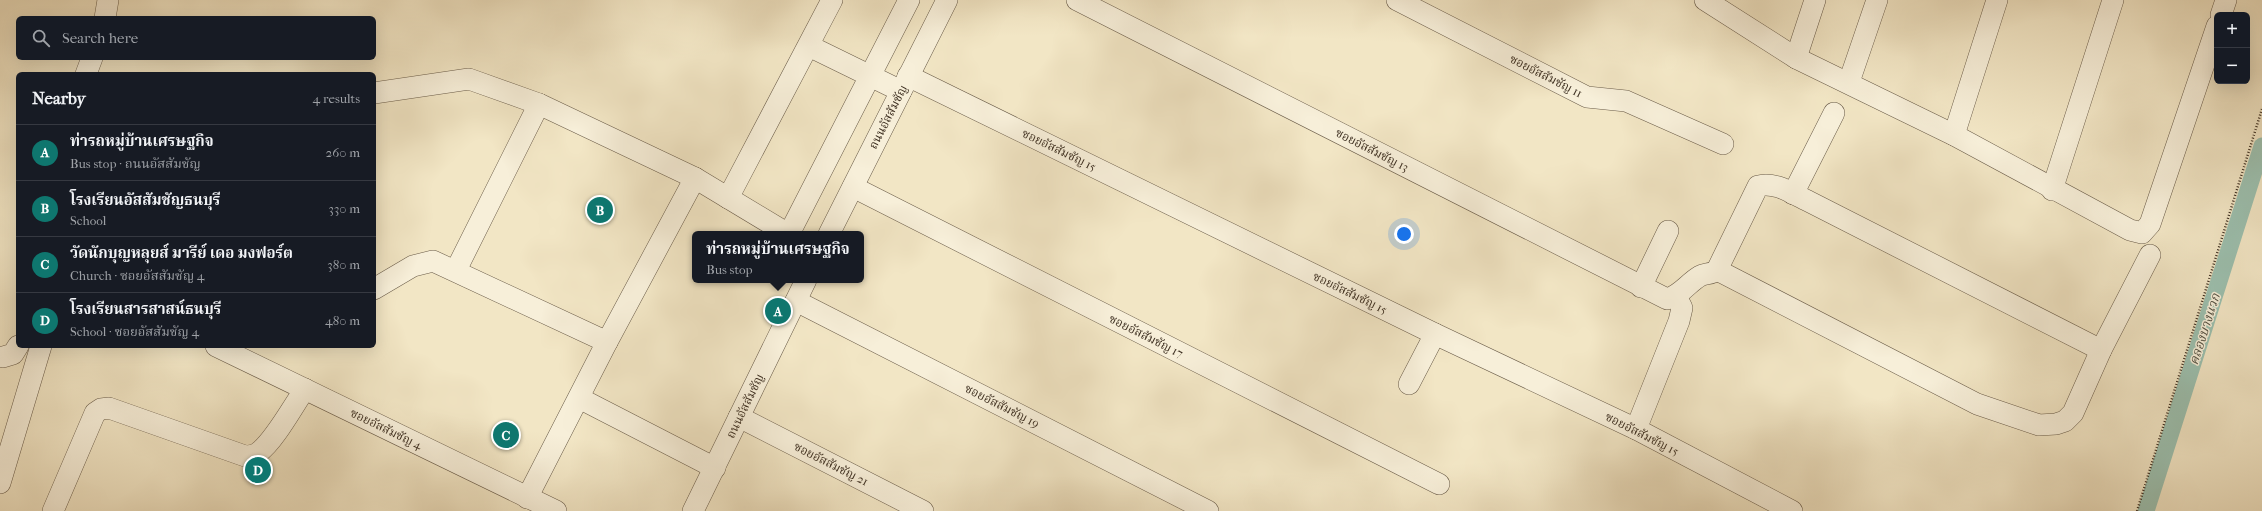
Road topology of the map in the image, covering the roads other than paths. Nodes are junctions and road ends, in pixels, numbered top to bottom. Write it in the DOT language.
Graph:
graph roads {
  1 [pos="108,0"];
  2 [pos="832,0"];
  3 [pos="909,0"];
  4 [pos="947,0"];
  5 [pos="1077,0"];
  6 [pos="1397,0"];
  7 [pos="1815,0"];
  8 [pos="1877,0"];
  9 [pos="1998,0"];
  10 [pos="2113,0"];
  11 [pos="2226,0"];
  12 [pos="1717,3"];
  13 [pos="2222,12"];
  14 [pos="104,16"];
  15 [pos="2214,35"];
  16 [pos="809,46"];
  17 [pos="1796,58"];
  18 [pos="91,60"];
  19 [pos="87,72"];
  20 [pos="870,76"];
  21 [pos="1849,82"];
  22 [pos="905,84"];
  23 [pos="376,93"];
  24 [pos="539,104"];
  25 [pos="1834,113"];
  26 [pos="1954,135"];
  27 [pos="1723,144"];
  28 [pos="695,178"];
  29 [pos="853,188"];
  30 [pos="2052,190"];
  31 [pos="1793,194"];
  32 [pos="728,198"];
  33 [pos="783,231"];
  34 [pos="790,231"];
  35 [pos="831,231"];
  36 [pos="1668,231"];
  37 [pos="2150,255"];
  38 [pos="456,270"];
  39 [pos="1717,270"];
  40 [pos="805,283"];
  41 [pos="376,287"];
  42 [pos="1641,287"];
  43 [pos="1671,298"];
  44 [pos="796,301"];
  45 [pos="1435,334"];
  46 [pos="606,342"];
  47 [pos="40,348"];
  48 [pos="220,348"];
  49 [pos="2101,350"];
  50 [pos="1409,384"];
  51 [pos="305,389"];
  52 [pos="579,398"];
  53 [pos="739,417"];
  54 [pos="1636,430"];
  55 [pos="715,468"];
  56 [pos="0,482"];
  57 [pos="1439,484"];
  58 [pos="527,498"];
  59 [pos="53,511"];
  60 [pos="556,511"];
  61 [pos="693,511"];
  62 [pos="922,511"];
  63 [pos="1208,511"];
  64 [pos="1792,511"];
  1 -- 14 [label="street"];
  2 -- 16 [label="street"];
  3 -- 20 [label="street"];
  4 -- 22 [label="street, ถนนอัสสัมชัญ"];
  5 -- 42 [label="street, ซอยอัสสัมชัญ 13"];
  6 -- 27 [label="street, ซอยอัสสัมชัญ 11"];
  7 -- 17 [label="street"];
  8 -- 21 [label="street"];
  9 -- 26 [label="street"];
  10 -- 30 [label="street"];
  11 -- 13 [label="street"];
  12 -- 17 [label="street"];
  15 -- 30 [label="street"];
  16 -- 20 [label="street, ซอยอัสสัมชัญ 15"];
  16 -- 32 [label="street"];
  17 -- 21 [label="street"];
  18 -- 19 [label="street"];
  20 -- 22 [label="street, ซอยอัสสัมชัญ 15"];
  20 -- 34 [label="street"];
  21 -- 26 [label="street"];
  22 -- 29 [label="street, ถนนอัสสัมชัญ"];
  22 -- 45 [label="street, ซอยอัสสัมชัญ 15"];
  23 -- 24 [label="street"];
  24 -- 28 [label="street"];
  24 -- 38 [label="street"];
  25 -- 31 [label="street"];
  26 -- 30 [label="street"];
  28 -- 32 [label="street"];
  28 -- 46 [label="street"];
  29 -- 35 [label="street, ถนนอัสสัมชัญ"];
  29 -- 57 [label="street, ซอยอัสสัมชัญ 17"];
  31 -- 39 [label="street"];
  31 -- 49 [label="street"];
  32 -- 33 [label="street"];
  36 -- 42 [label="street"];
  37 -- 49 [label="street"];
  38 -- 41 [label="street"];
  38 -- 46 [label="street"];
  39 -- 43 [label="street"];
  39 -- 49 [label="street"];
  40 -- 44 [label="street, ถนนอัสสัมชัญ"];
  42 -- 43 [label="street, ซอยอัสสัมชัญ 13"];
  43 -- 54 [label="street"];
  44 -- 53 [label="street, ถนนอัสสัมชัญ"];
  44 -- 63 [label="street, ซอยอัสสัมชัญ 19"];
  45 -- 50 [label="street"];
  45 -- 54 [label="street, ซอยอัสสัมชัญ 15"];
  46 -- 52 [label="street"];
  47 -- 56 [label="street"];
  48 -- 51 [label="street, ซอยอัสสัมชัญ 4"];
  51 -- 58 [label="street, ซอยอัสสัมชัญ 4"];
  51 -- 59 [label="street"];
  52 -- 55 [label="street"];
  52 -- 58 [label="street"];
  53 -- 55 [label="street, ถนนอัสสัมชัญ"];
  53 -- 62 [label="street, ซอยอัสสัมชัญ 21"];
  54 -- 64 [label="street, ซอยอัสสัมชัญ 15"];
  55 -- 61 [label="street, ถนนอัสสัมชัญ"];
  58 -- 60 [label="street, ซอยอัสสัมชัญ 4"];
}
